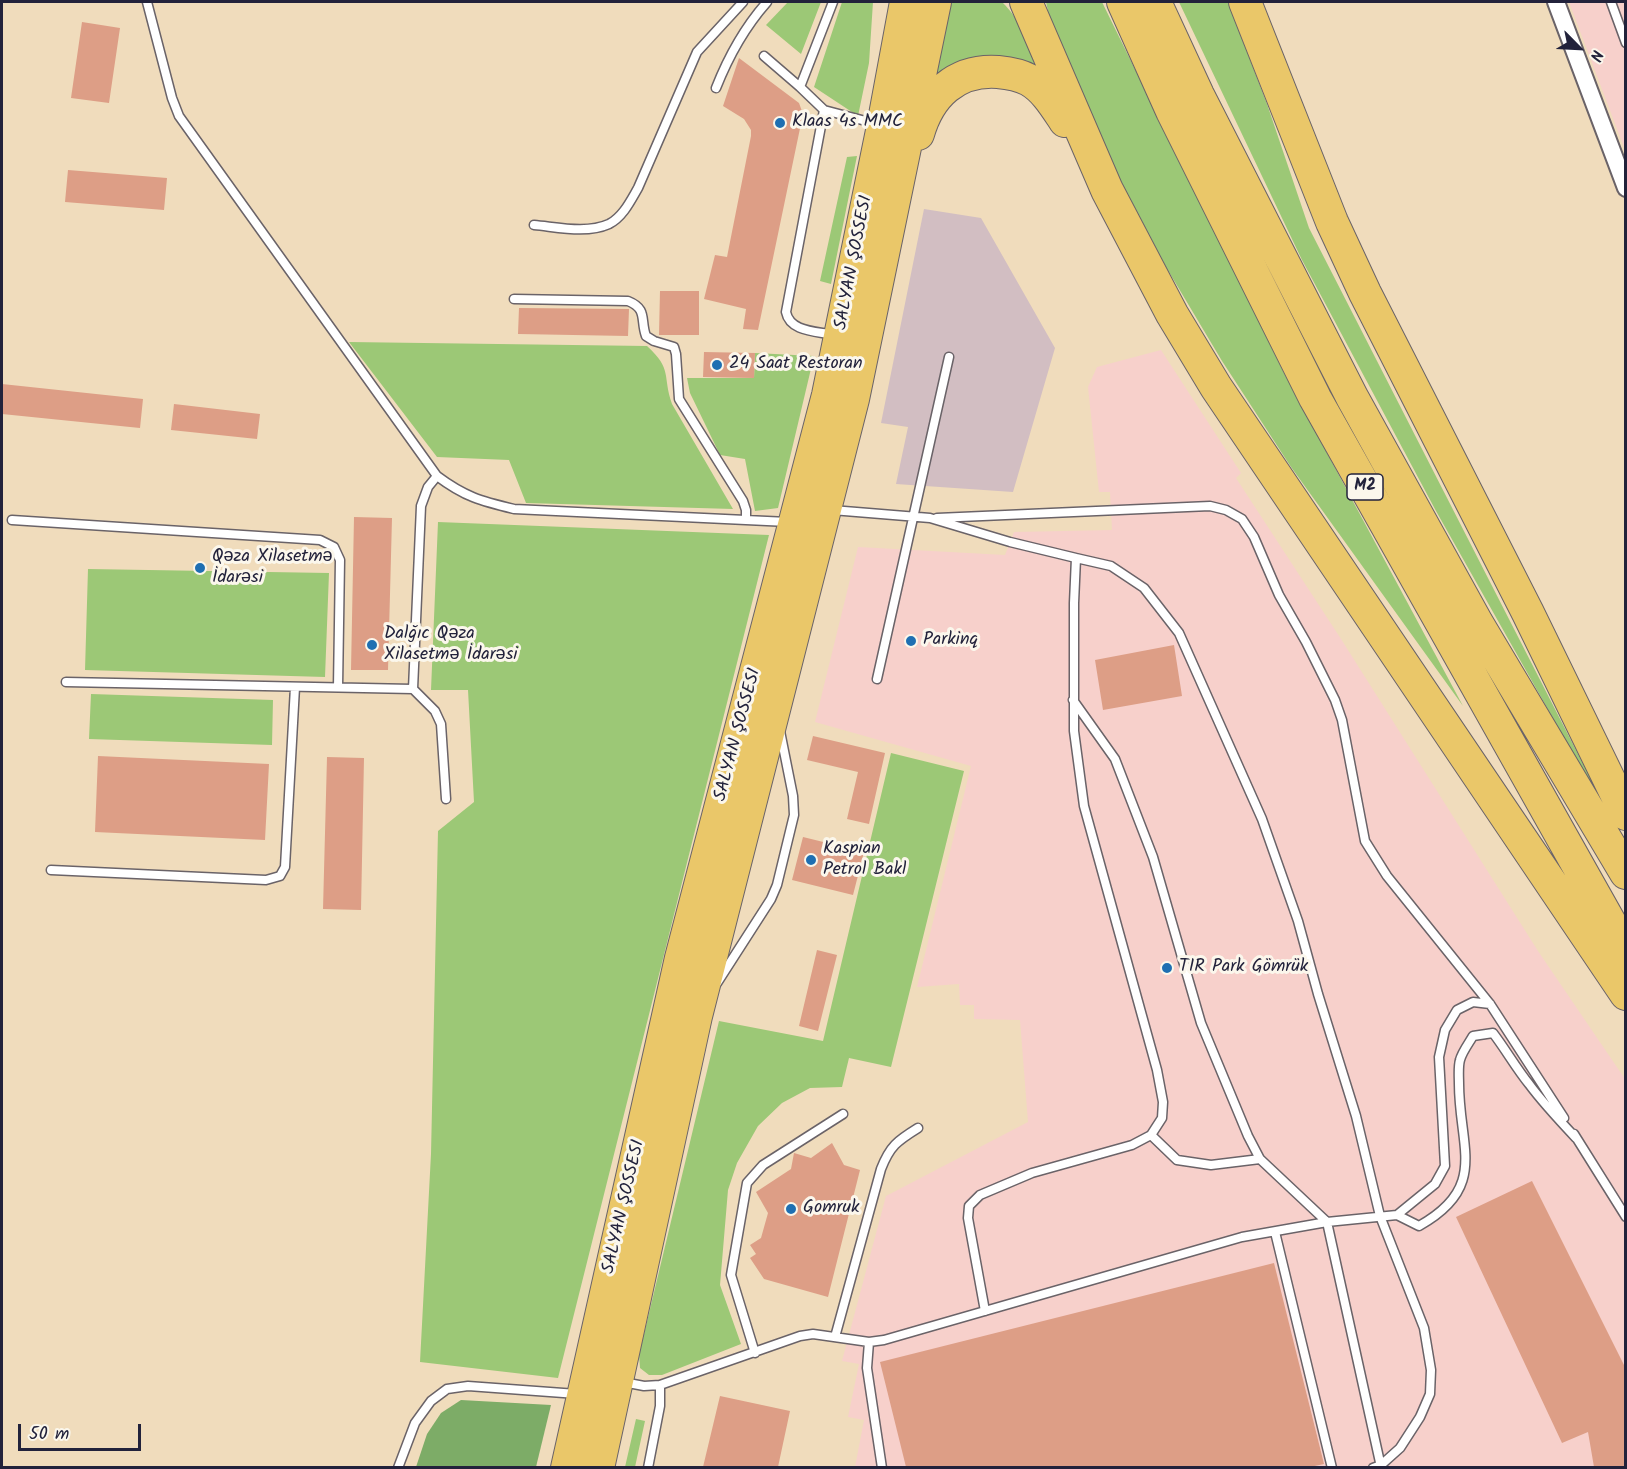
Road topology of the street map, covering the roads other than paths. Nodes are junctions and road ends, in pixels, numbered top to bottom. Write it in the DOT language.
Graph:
graph roads {
  1 [pos="147,2"];
  2 [pos="743,2"];
  3 [pos="767,2"];
  4 [pos="833,2"];
  5 [pos="906,2"];
  6 [pos="934,2"];
  7 [pos="1026,2"];
  8 [pos="1245,2"];
  9 [pos="1556,2"];
  10 [pos="1611,2"];
  11 [pos="1135,5"];
  12 [pos="1626,43"];
  13 [pos="764,56"];
  14 [pos="800,87"];
  15 [pos="716,88"];
  16 [pos="824,110"];
  17 [pos="883,126"];
  18 [pos="1626,188"];
  19 [pos="1107,190"];
  20 [pos="534,225"];
  21 [pos="888,235"];
  22 [pos="514,299"];
  23 [pos="840,336"];
  24 [pos="949,357"];
  25 [pos="437,476"];
  26 [pos="825,510"];
  27 [pos="914,517"];
  28 [pos="930,518"];
  29 [pos="746,519"];
  30 [pos="12,520"];
  31 [pos="795,522"];
  32 [pos="1077,558"];
  33 [pos="878,679"];
  34 [pos="66,682"];
  35 [pos="295,687"];
  36 [pos="338,687"];
  37 [pos="413,689"];
  38 [pos="1073,700"];
  39 [pos="775,705"];
  40 [pos="446,799"];
  41 [pos="1626,814"];
  42 [pos="51,870"];
  43 [pos="1626,873"];
  44 [pos="1626,951"];
  45 [pos="1626,994"];
  46 [pos="1490,1004"];
  47 [pos="696,1016"];
  48 [pos="843,1114"];
  49 [pos="918,1128"];
  50 [pos="1151,1135"];
  51 [pos="1576,1138"];
  52 [pos="1260,1159"];
  53 [pos="1397,1215"];
  54 [pos="1380,1216"];
  55 [pos="1626,1217"];
  56 [pos="1327,1221"];
  57 [pos="1275,1232"];
  58 [pos="985,1311"];
  59 [pos="835,1337"];
  60 [pos="869,1342"];
  61 [pos="755,1353"];
  62 [pos="616,1380"];
  63 [pos="660,1385"];
  64 [pos="583,1394"];
  65 [pos="399,1467"];
  66 [pos="567,1467"];
  67 [pos="598,1467"];
  68 [pos="648,1467"];
  69 [pos="882,1467"];
  70 [pos="1332,1467"];
  71 [pos="1378,1467"];
  1 -- 25 [label="lane"];
  2 -- 20 [label="lane"];
  3 -- 15 [label="lane"];
  4 -- 14 [label="lane"];
  5 -- 17 [label="highway, SALYAN ŞOSSESI"];
  6 -- 21 [label="highway"];
  7 -- 19 [label="highway"];
  8 -- 41 [label="highway"];
  9 -- 18 [label="street"];
  10 -- 12 [label="lane"];
  11 -- 43 [label="highway, M2"];
  11 -- 44 [label="highway, M2"];
  13 -- 14 [label="lane"];
  14 -- 16 [label="lane"];
  16 -- 17 [label="lane"];
  16 -- 23 [label="lane"];
  17 -- 23 [label="highway, SALYAN ŞOSSESI"];
  19 -- 21 [label="highway"];
  19 -- 45 [label="highway"];
  21 -- 26 [label="highway, SALYAN ŞOSSESI"];
  22 -- 29 [label="lane"];
  23 -- 31 [label="highway, SALYAN ŞOSSESI"];
  24 -- 27 [label="lane"];
  25 -- 29 [label="lane"];
  25 -- 37 [label="lane"];
  26 -- 27 [label="lane"];
  26 -- 39 [label="highway, SALYAN ŞOSSESI"];
  27 -- 28 [label="lane"];
  27 -- 33 [label="lane"];
  28 -- 32 [label="lane"];
  28 -- 46 [label="lane"];
  29 -- 31 [label="lane"];
  30 -- 36 [label="lane"];
  31 -- 64 [label="highway, SALYAN ŞOSSESI"];
  32 -- 38 [label="lane"];
  32 -- 54 [label="lane"];
  34 -- 35 [label="lane"];
  35 -- 36 [label="lane"];
  35 -- 42 [label="lane"];
  36 -- 37 [label="lane"];
  37 -- 40 [label="lane"];
  38 -- 50 [label="lane"];
  38 -- 52 [label="lane"];
  39 -- 47 [label="highway, SALYAN ŞOSSESI"];
  39 -- 47 [label="lane"];
  46 -- 51 [label="lane"];
  46 -- 53 [label="lane"];
  47 -- 62 [label="highway, SALYAN ŞOSSESI"];
  48 -- 61 [label="lane"];
  49 -- 59 [label="lane"];
  50 -- 52 [label="lane"];
  50 -- 58 [label="lane"];
  51 -- 53 [label="lane"];
  51 -- 55 [label="lane"];
  52 -- 56 [label="lane"];
  53 -- 54 [label="lane"];
  54 -- 56 [label="lane"];
  54 -- 71 [label="lane"];
  56 -- 57 [label="lane"];
  56 -- 71 [label="lane"];
  57 -- 58 [label="lane"];
  57 -- 70 [label="lane"];
  58 -- 60 [label="lane"];
  59 -- 60 [label="lane"];
  59 -- 61 [label="lane"];
  60 -- 69 [label="lane"];
  61 -- 63 [label="lane"];
  62 -- 63 [label="lane"];
  62 -- 67 [label="highway, SALYAN ŞOSSESI"];
  63 -- 68 [label="lane"];
  64 -- 65 [label="lane"];
  64 -- 66 [label="highway, SALYAN ŞOSSESI"];
}
